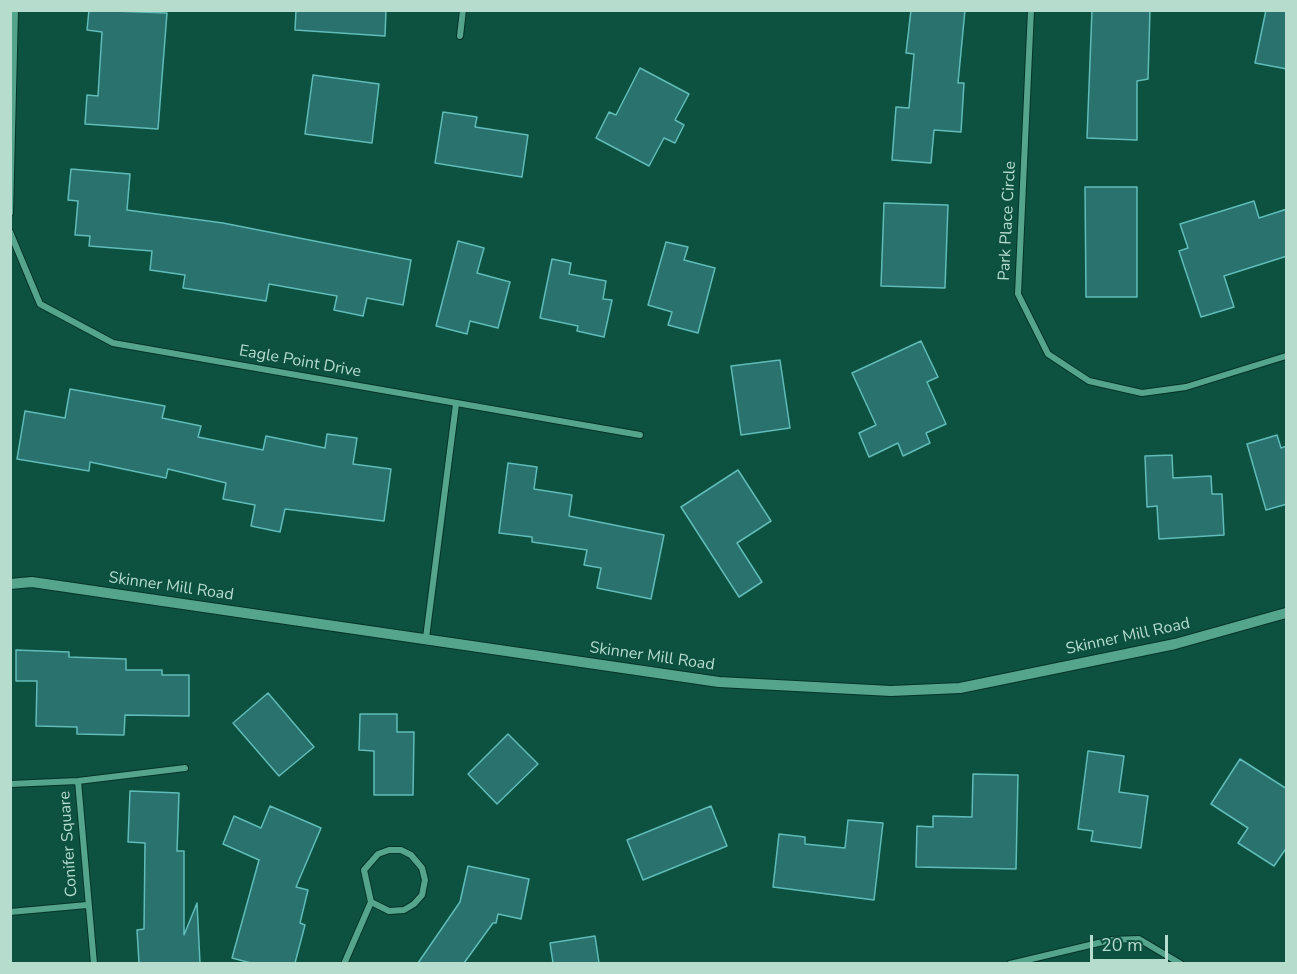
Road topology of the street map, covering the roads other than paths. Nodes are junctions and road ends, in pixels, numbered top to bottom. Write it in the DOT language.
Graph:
graph roads {
  1 [pos="15,10"];
  2 [pos="463,10"];
  3 [pos="1031,10"];
  4 [pos="460,36"];
  5 [pos="10,213"];
  6 [pos="10,232"];
  7 [pos="1287,356"];
  8 [pos="456,404"];
  9 [pos="640,435"];
  10 [pos="10,577"];
  11 [pos="32,582"];
  12 [pos="10,584"];
  13 [pos="1287,613"];
  14 [pos="426,638"];
  15 [pos="185,768"];
  16 [pos="78,781"];
  17 [pos="10,784"];
  18 [pos="371,902"];
  19 [pos="87,905"];
  20 [pos="10,912"];
  21 [pos="94,963"];
  22 [pos="344,963"];
  23 [pos="1010,963"];
  24 [pos="1180,963"];
  1 -- 5 [label="street"];
  2 -- 4 [label="street"];
  3 -- 7 [label="street, Park Place Circle"];
  6 -- 8 [label="street, Eagle Point Drive"];
  8 -- 9 [label="street, Eagle Point Drive"];
  8 -- 14 [label="street"];
  10 -- 11 [label="street"];
  11 -- 12 [label="street, Skinner Mill Road"];
  11 -- 14 [label="street, Skinner Mill Road"];
  13 -- 14 [label="street, Skinner Mill Road"];
  15 -- 16 [label="street, Conifer Square"];
  16 -- 17 [label="street, Conifer Square"];
  16 -- 19 [label="street, Conifer Square"];
  18 -- 18 [label="street"];
  18 -- 22 [label="street"];
  19 -- 20 [label="street, Conifer Square"];
  19 -- 21 [label="street, Conifer Square"];
  23 -- 24 [label="street"];
}
